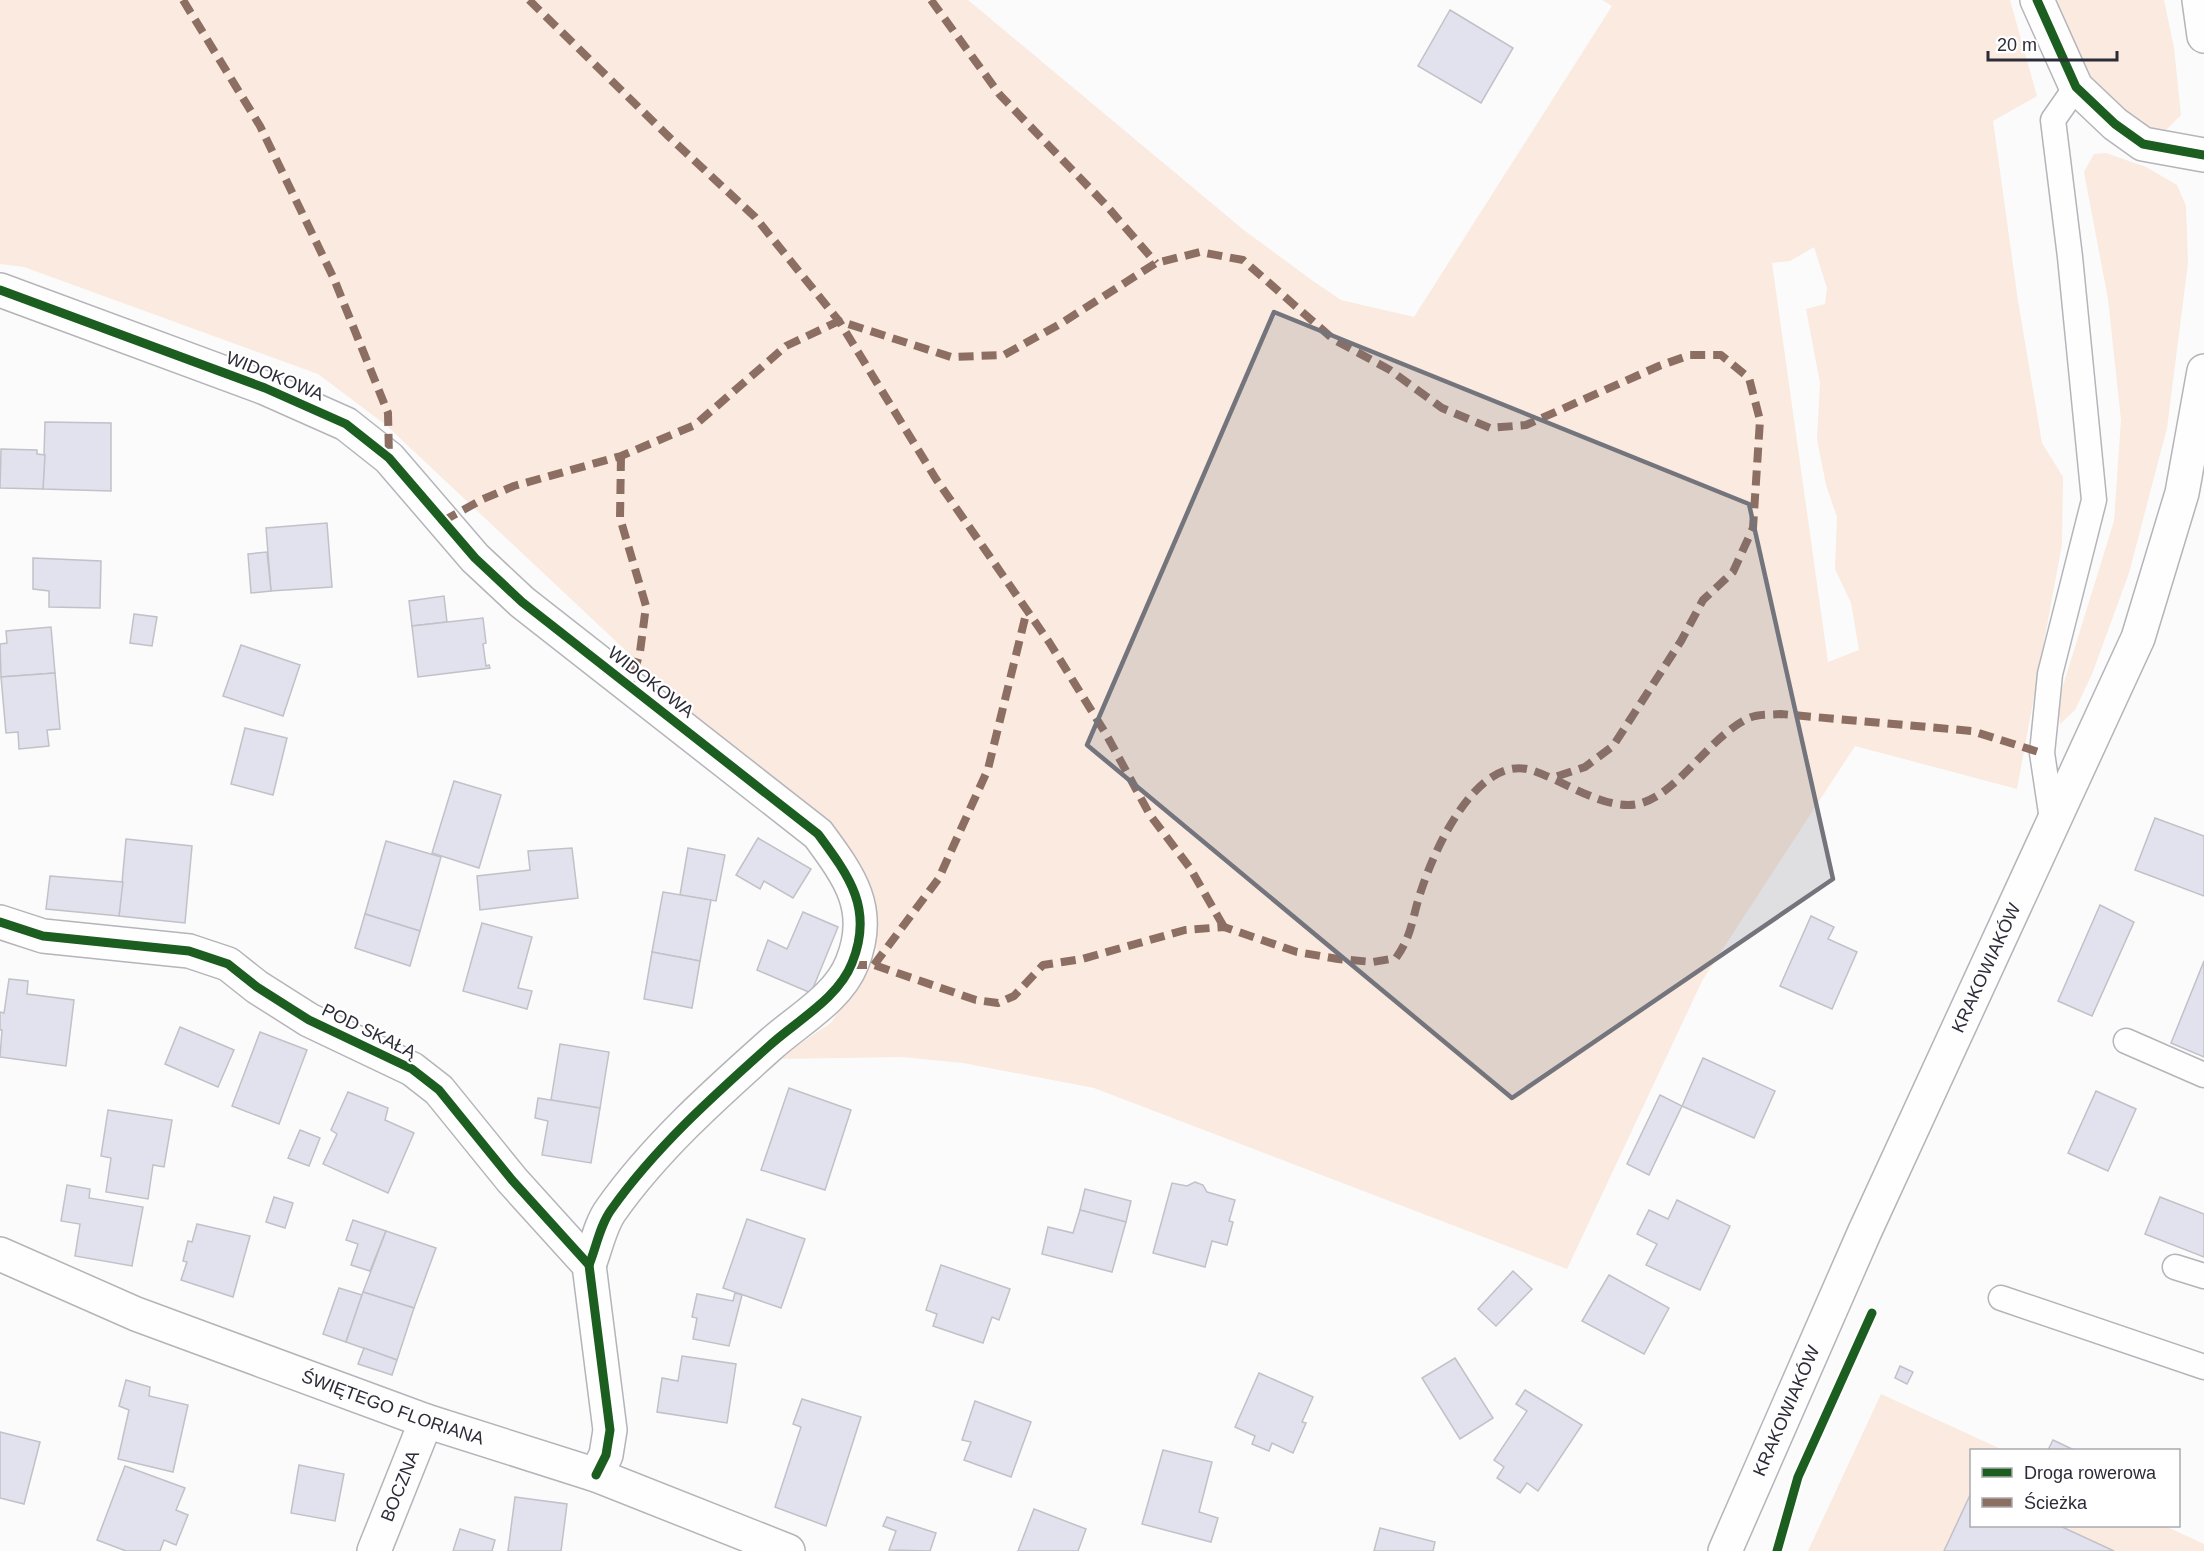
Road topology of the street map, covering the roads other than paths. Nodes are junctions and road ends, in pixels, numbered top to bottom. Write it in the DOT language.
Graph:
graph roads {
  1 [pos="2037,0"];
  2 [pos="2199,0"];
  3 [pos="2204,36"];
  4 [pos="2076,87"];
  5 [pos="2204,155"];
  6 [pos="0,290"];
  7 [pos="2204,371"];
  8 [pos="2052,826"];
  9 [pos="0,922"];
  10 [pos="2126,1041"];
  11 [pos="2204,1075"];
  12 [pos="0,1254"];
  13 [pos="589,1265"];
  14 [pos="2175,1267"];
  15 [pos="2204,1276"];
  16 [pos="2001,1298"];
  17 [pos="2204,1367"];
  18 [pos="426,1421"];
  19 [pos="596,1475"];
  20 [pos="374,1551"];
  21 [pos="788,1551"];
  22 [pos="1725,1551"];
  1 -- 4 [label="street"];
  2 -- 3 [label="street"];
  4 -- 5 [label="street"];
  4 -- 8 [label="lane"];
  6 -- 13 [label="street, WIDOKOWA"];
  7 -- 8 [label="street, KRAKOWIAKÓW"];
  8 -- 22 [label="street, KRAKOWIAKÓW"];
  9 -- 13 [label="street, POD SKAŁĄ"];
  10 -- 11 [label="lane"];
  12 -- 18 [label="street, ŚWIĘTEGO FLORIANA"];
  13 -- 19 [label="street"];
  14 -- 15 [label="lane"];
  16 -- 17 [label="lane"];
  18 -- 19 [label="street, ŚWIĘTEGO FLORIANA"];
  18 -- 20 [label="street, BOCZNA"];
  19 -- 21 [label="street, ŚWIĘTEGO FLORIANA"];
}
